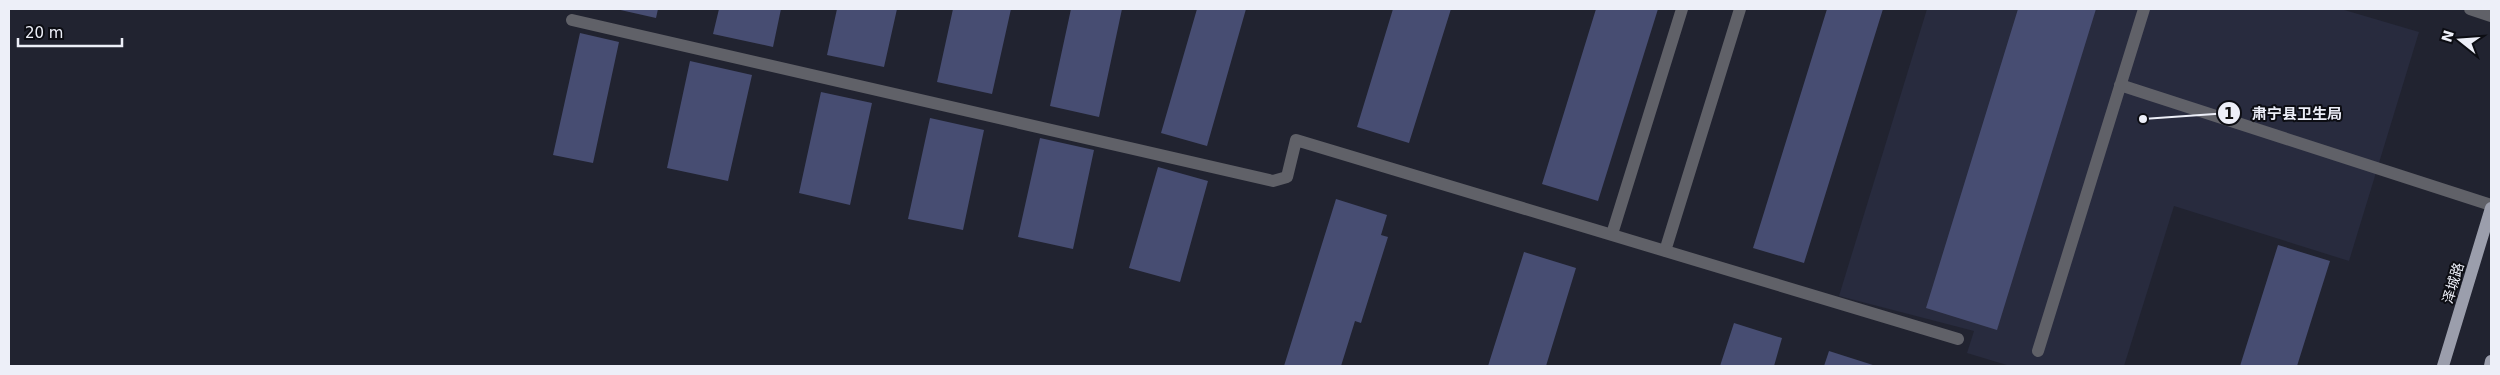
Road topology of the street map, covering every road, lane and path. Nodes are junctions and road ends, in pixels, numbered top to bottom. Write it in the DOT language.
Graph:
graph roads {
  1 [pos="1682,9"];
  2 [pos="1740,9"];
  3 [pos="2144,9"];
  4 [pos="2470,9"];
  5 [pos="2491,16"];
  6 [pos="572,20"];
  7 [pos="2120,85"];
  8 [pos="2491,206"];
  9 [pos="1612,234"];
  10 [pos="1665,250"];
  11 [pos="1958,339"];
  12 [pos="2038,351"];
  13 [pos="2491,361"];
  14 [pos="2443,366"];
  15 [pos="2490,366"];
  1 -- 9 [label="street"];
  2 -- 10 [label="street"];
  3 -- 7 [label="street"];
  4 -- 5 [label="street"];
  6 -- 9 [label="street"];
  7 -- 8 [label="street"];
  7 -- 12 [label="street"];
  8 -- 14 [label="main road, 泽城路"];
  9 -- 10 [label="street"];
  10 -- 11 [label="street"];
  13 -- 15 [label="main road"];
}
